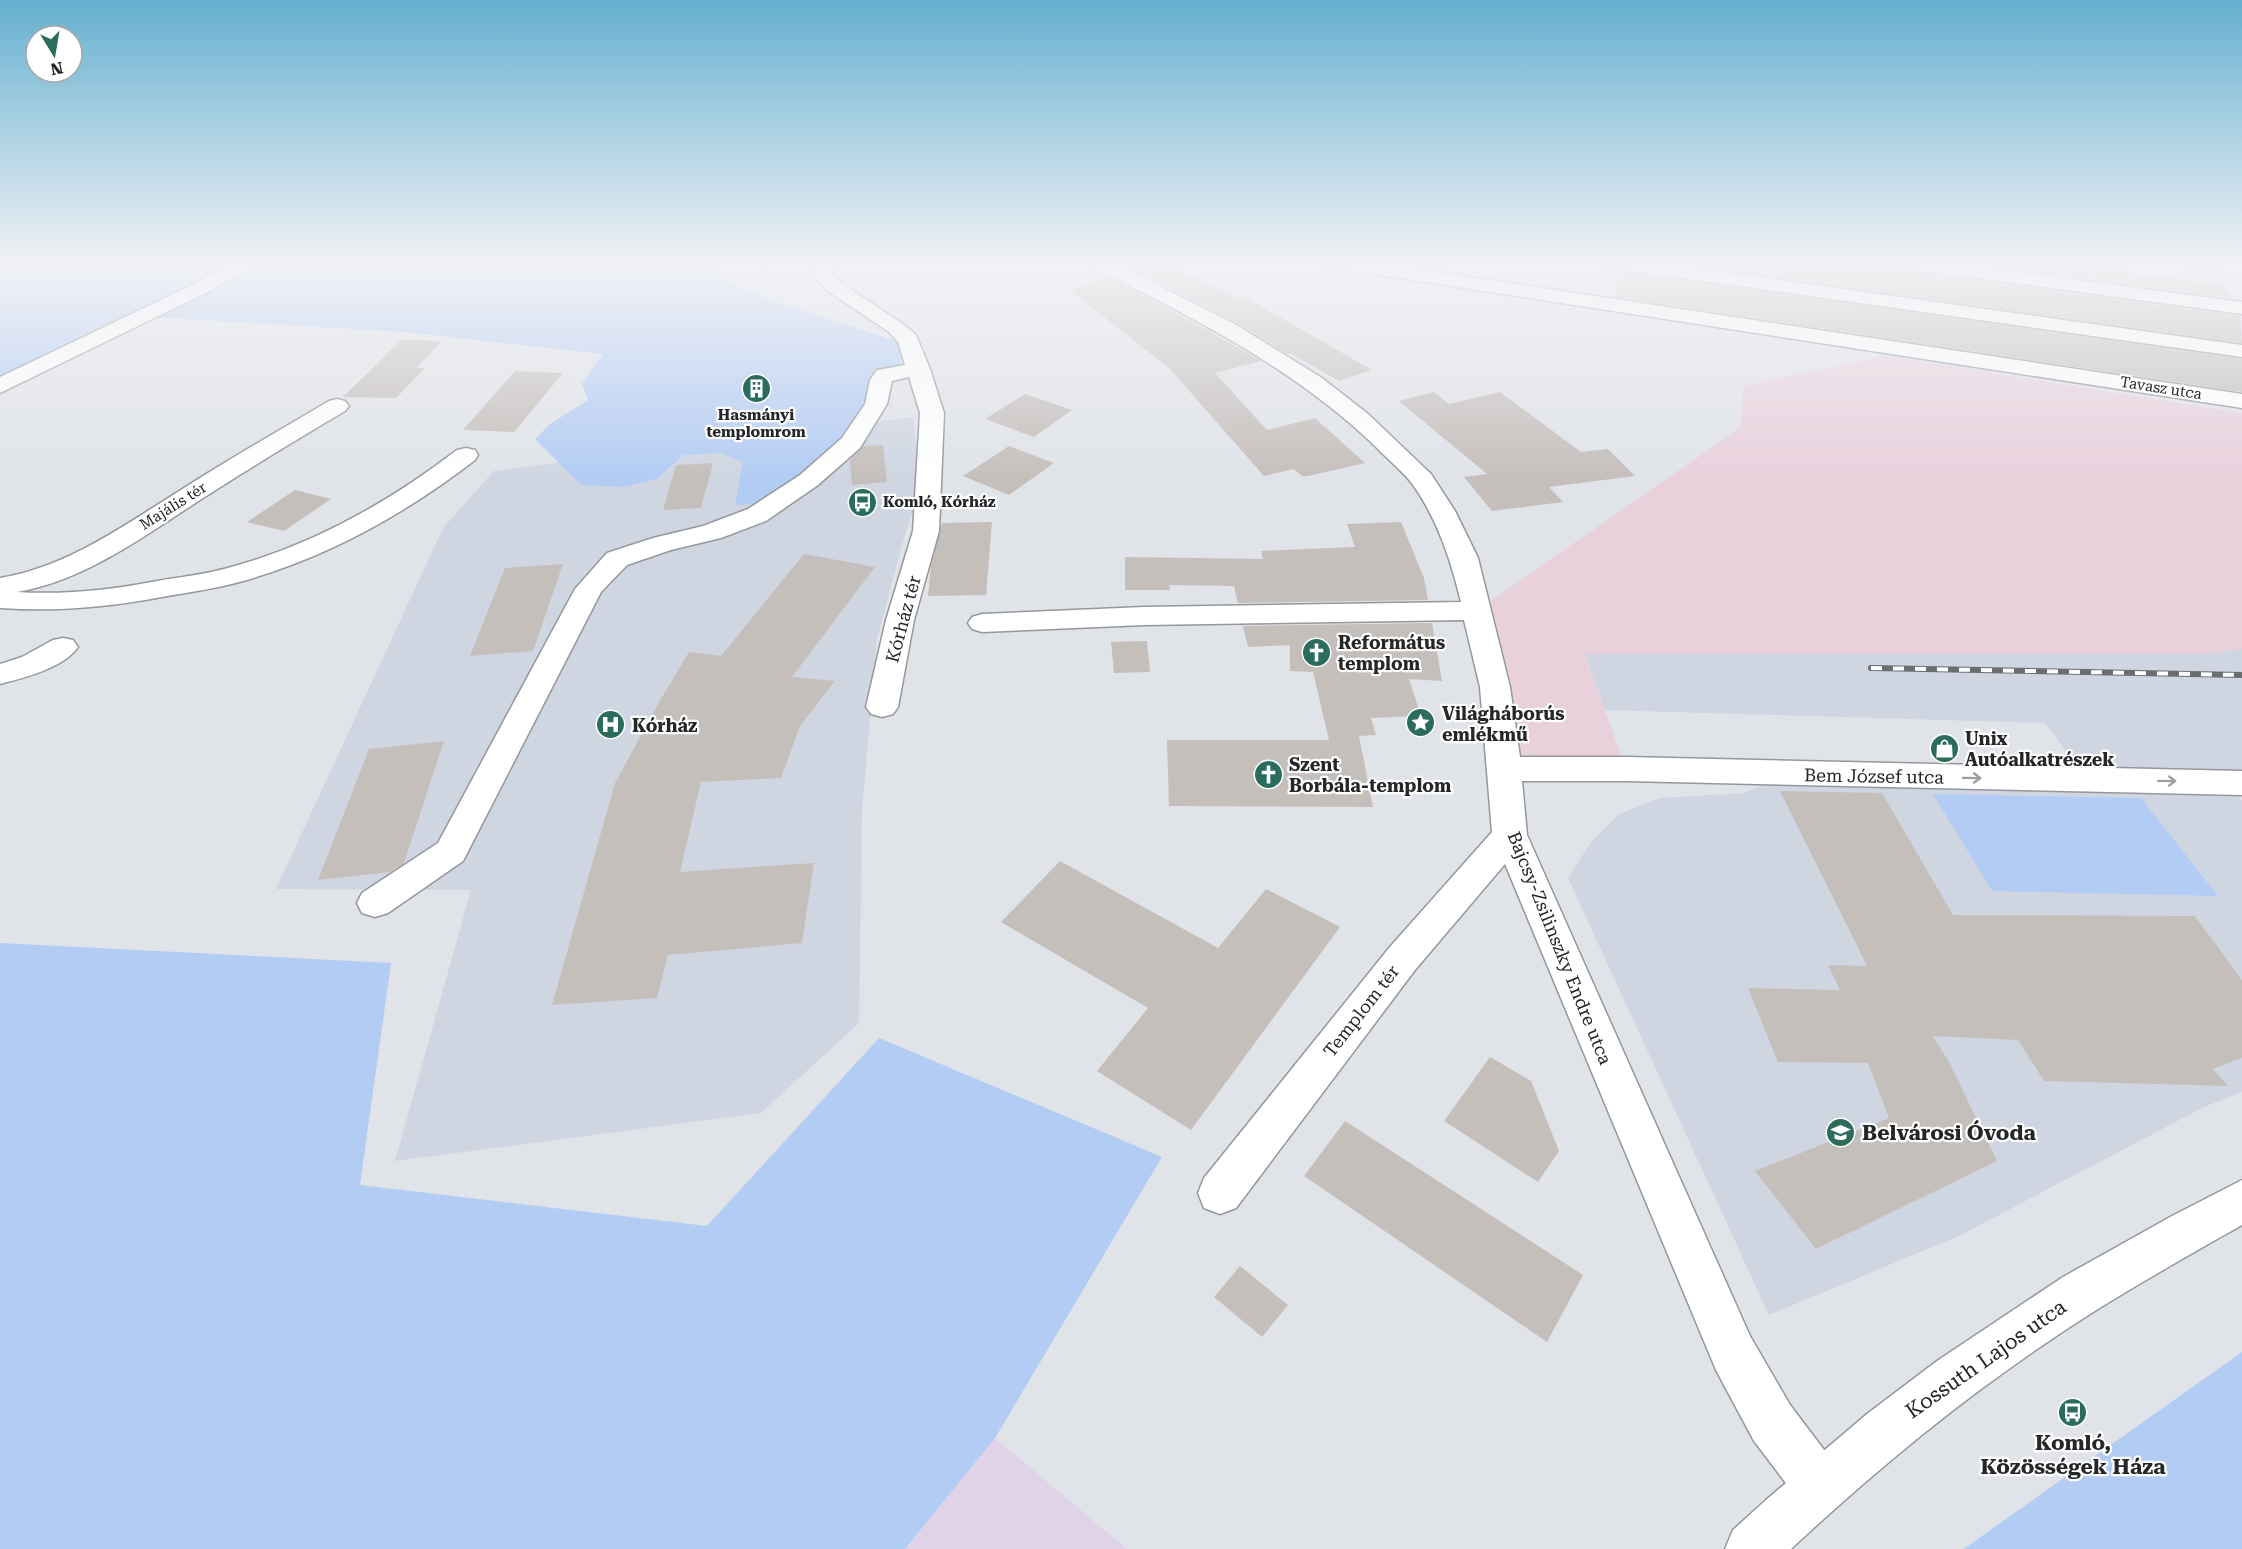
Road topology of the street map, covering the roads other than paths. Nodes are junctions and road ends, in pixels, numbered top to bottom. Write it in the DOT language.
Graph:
graph roads {
  1 [pos="106,334"];
  2 [pos="902,334"];
  3 [pos="1238,334"];
  4 [pos="1806,334"];
  5 [pos="2124,334"];
  6 [pos="2242,351"];
  7 [pos="919,369"];
  8 [pos="0,386"];
  9 [pos="2242,401"];
  10 [pos="337,406"];
  11 [pos="466,455"];
  12 [pos="0,586"];
  13 [pos="0,599"];
  14 [pos="1476,611"];
  15 [pos="982,623"];
  16 [pos="63,647"];
  17 [pos="0,674"];
  18 [pos="882,707"];
  19 [pos="1505,769"];
  20 [pos="2242,783"];
  21 [pos="1510,835"];
  22 [pos="375,903"];
  23 [pos="1220,1193"];
  24 [pos="2242,1201"];
  25 [pos="1819,1485"];
  26 [pos="1752,1549"];
  1 -- 8 [label="street"];
  2 -- 7 [label="street, Kórház tér"];
  3 -- 14 [label="street, Bajcsy-Zsilinszky Endre utca"];
  4 -- 9 [label="street, Tavasz utca"];
  5 -- 6 [label="street"];
  7 -- 18 [label="street, Kórház tér"];
  7 -- 22 [label="street"];
  10 -- 12 [label="street, Majális tér"];
  11 -- 13 [label="street"];
  14 -- 15 [label="street"];
  14 -- 19 [label="street, Bajcsy-Zsilinszky Endre utca"];
  16 -- 17 [label="street"];
  19 -- 20 [label="street, Bem József utca, one-way"];
  19 -- 21 [label="street, Bajcsy-Zsilinszky Endre utca"];
  21 -- 23 [label="street, Templom tér"];
  21 -- 25 [label="street, Bajcsy-Zsilinszky Endre utca"];
  24 -- 25 [label="street, Kossuth Lajos utca"];
  25 -- 26 [label="street, Kossuth Lajos utca"];
}
